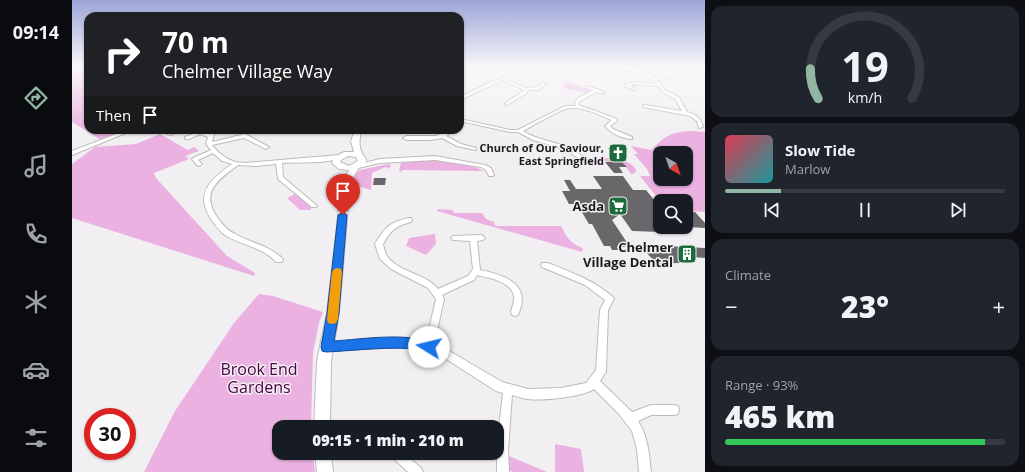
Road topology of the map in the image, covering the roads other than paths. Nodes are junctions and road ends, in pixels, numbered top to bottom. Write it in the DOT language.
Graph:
graph roads {
  1 [pos="479,90"];
  2 [pos="526,90"];
  3 [pos="596,90"];
  4 [pos="663,90"];
  5 [pos="603,93"];
  6 [pos="464,98"];
  7 [pos="507,104"];
  8 [pos="578,106"];
  9 [pos="645,106"];
  10 [pos="685,113"];
  11 [pos="621,117"];
  12 [pos="615,120"];
  13 [pos="464,122"];
  14 [pos="701,127"];
  15 [pos="519,131"];
  16 [pos="120,134"];
  17 [pos="197,134"];
  18 [pos="203,134"];
  19 [pos="357,134"];
  20 [pos="447,134"];
  21 [pos="210,136"];
  22 [pos="245,136"];
  23 [pos="444,137"];
  24 [pos="187,138"];
  25 [pos="406,138"];
  26 [pos="630,138"];
  27 [pos="355,141"];
  28 [pos="209,144"];
  29 [pos="266,147"];
  30 [pos="474,149"];
  31 [pos="213,151"];
  32 [pos="72,152"];
  33 [pos="341,156"];
  34 [pos="360,156"];
  35 [pos="580,157"];
  36 [pos="320,161"];
  37 [pos="380,161"];
  38 [pos="279,163"];
  39 [pos="199,164"];
  40 [pos="236,164"];
  41 [pos="340,166"];
  42 [pos="356,167"];
  43 [pos="491,175"];
  44 [pos="346,184"];
  45 [pos="314,206"];
  46 [pos="409,220"];
  47 [pos="456,238"];
  48 [pos="279,260"];
  49 [pos="545,265"];
  50 [pos="475,272"];
  51 [pos="436,294"];
  52 [pos="515,312"];
  53 [pos="326,347"];
  54 [pos="429,347"];
  55 [pos="593,382"];
  56 [pos="508,389"];
  57 [pos="674,410"];
  58 [pos="630,419"];
  59 [pos="322,420"];
  60 [pos="324,460"];
  61 [pos="404,460"];
  62 [pos="325,472"];
  63 [pos="417,472"];
  64 [pos="503,472"];
  65 [pos="644,472"];
  1 -- 6 [label="street"];
  2 -- 7 [label="street"];
  3 -- 5 [label="street"];
  3 -- 8 [label="street"];
  4 -- 10 [label="street"];
  8 -- 12 [label="street"];
  8 -- 15 [label="street"];
  9 -- 10 [label="street"];
  10 -- 14 [label="street"];
  11 -- 12 [label="street"];
  12 -- 26 [label="street"];
  13 -- 15 [label="street"];
  15 -- 35 [label="street"];
  16 -- 32 [label="street"];
  17 -- 24 [label="street"];
  18 -- 21 [label="street"];
  19 -- 27 [label="street"];
  20 -- 23 [label="street"];
  21 -- 28 [label="street"];
  22 -- 28 [label="street"];
  22 -- 29 [label="street"];
  23 -- 25 [label="street"];
  23 -- 30 [label="street"];
  27 -- 33 [label="street"];
  27 -- 34 [label="street"];
  28 -- 31 [label="street"];
  31 -- 39 [label="street"];
  31 -- 40 [label="street"];
  33 -- 34 [label="street"];
  33 -- 36 [label="street"];
  33 -- 41 [label="street"];
  34 -- 37 [label="street"];
  34 -- 42 [label="street"];
  36 -- 38 [label="street"];
  36 -- 41 [label="street"];
  37 -- 42 [label="street"];
  37 -- 43 [label="street"];
  38 -- 40 [label="street"];
  38 -- 45 [label="street"];
  40 -- 48 [label="street"];
  41 -- 42 [label="street"];
  41 -- 44 [label="street"];
  42 -- 44 [label="street"];
  44 -- 53 [label="street"];
  46 -- 51 [label="street"];
  47 -- 50 [label="street"];
  49 -- 55 [label="street"];
  50 -- 51 [label="street"];
  50 -- 52 [label="street"];
  51 -- 54 [label="street"];
  53 -- 54 [label="street"];
  53 -- 59 [label="street"];
  54 -- 56 [label="street"];
  55 -- 56 [label="street"];
  55 -- 58 [label="street"];
  56 -- 64 [label="street"];
  57 -- 58 [label="street"];
  58 -- 65 [label="street"];
  60 -- 62 [label="street"];
  61 -- 63 [label="street"];
}
